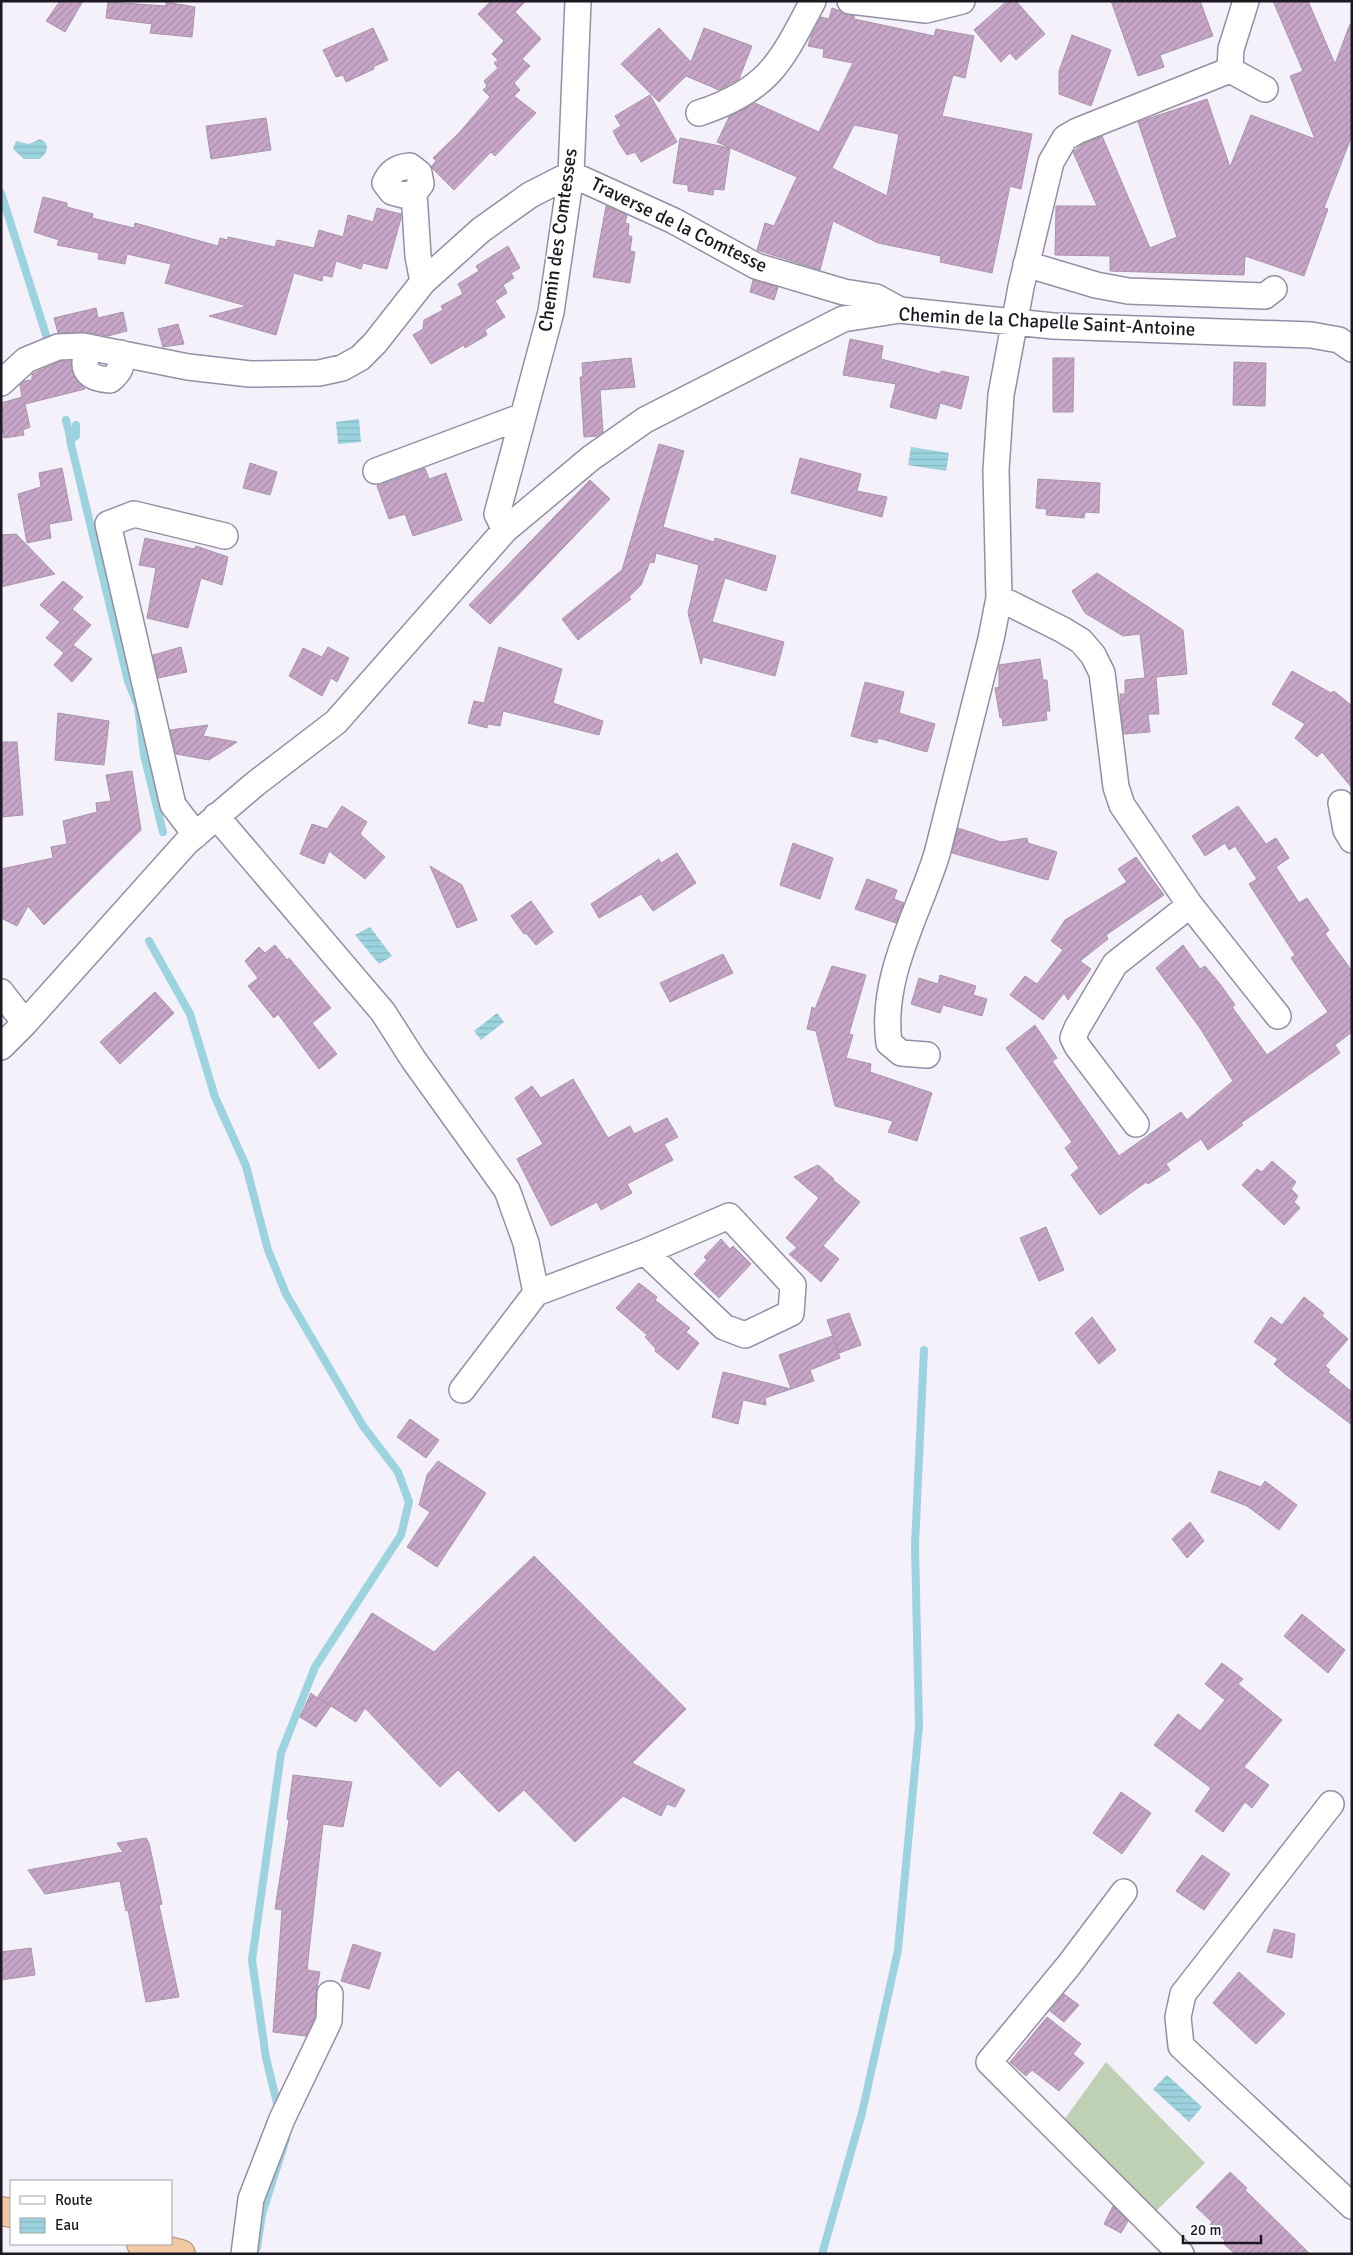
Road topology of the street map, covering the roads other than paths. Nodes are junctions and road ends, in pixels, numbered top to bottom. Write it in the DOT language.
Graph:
graph roads {
  1 [pos="578,1"];
  2 [pos="813,1"];
  3 [pos="850,1"];
  4 [pos="962,1"];
  5 [pos="1246,1"];
  6 [pos="1230,70"];
  7 [pos="1265,89"];
  8 [pos="699,112"];
  9 [pos="571,174"];
  10 [pos="414,192"];
  11 [pos="1026,264"];
  12 [pos="423,282"];
  13 [pos="1274,289"];
  14 [pos="900,310"];
  15 [pos="1014,321"];
  16 [pos="1352,349"];
  17 [pos="1,383"];
  18 [pos="523,416"];
  19 [pos="376,471"];
  20 [pos="505,530"];
  21 [pos="225,536"];
  22 [pos="998,598"];
  23 [pos="1341,803"];
  24 [pos="216,816"];
  25 [pos="196,835"];
  26 [pos="1352,840"];
  27 [pos="1190,905"];
  28 [pos="1,992"];
  29 [pos="1278,1016"];
  30 [pos="26,1023"];
  31 [pos="1,1047"];
  32 [pos="927,1055"];
  33 [pos="1136,1124"];
  34 [pos="645,1252"];
  35 [pos="536,1293"];
  36 [pos="462,1390"];
  37 [pos="1331,1804"];
  38 [pos="1124,1892"];
  39 [pos="330,1994"];
  40 [pos="1352,2206"];
  41 [pos="145,2245"];
  42 [pos="181,2254"];
  43 [pos="244,2254"];
  44 [pos="1181,2254"];
  1 -- 9 [label="street, Chemin des Comtesses"];
  2 -- 8 [label="street"];
  3 -- 4 [label="street"];
  5 -- 6 [label="street"];
  6 -- 7 [label="street"];
  6 -- 11 [label="street"];
  9 -- 12 [label="street"];
  9 -- 14 [label="street, Traverse de la Comtesse"];
  9 -- 18 [label="street, Chemin des Comtesses"];
  10 -- 12 [label="street"];
  11 -- 13 [label="street"];
  11 -- 15 [label="street"];
  12 -- 17 [label="street"];
  14 -- 15 [label="street, Chemin de la Chapelle Saint-Antoine"];
  14 -- 20 [label="street, Chemin de la Chapelle Saint-Antoine"];
  15 -- 16 [label="street, Chemin de la Chapelle Saint-Antoine"];
  15 -- 22 [label="street"];
  18 -- 19 [label="street"];
  18 -- 20 [label="street, Chemin des Comtesses"];
  20 -- 24 [label="street, Chemin de la Chapelle Saint-Antoine"];
  21 -- 25 [label="street"];
  22 -- 27 [label="street"];
  22 -- 32 [label="street"];
  23 -- 26 [label="street"];
  24 -- 25 [label="street, Chemin de la Chapelle Saint-Antoine"];
  24 -- 35 [label="street"];
  25 -- 30 [label="street, Chemin de la Chapelle Saint-Antoine"];
  27 -- 29 [label="street"];
  27 -- 33 [label="street"];
  28 -- 30 [label="street"];
  30 -- 31 [label="street, Chemin de la Chapelle Saint-Antoine"];
  34 -- 34 [label="street"];
  34 -- 35 [label="street"];
  35 -- 36 [label="street"];
  37 -- 40 [label="street"];
  38 -- 44 [label="street"];
  39 -- 43 [label="street"];
  41 -- 42 [label="highway"];
}
